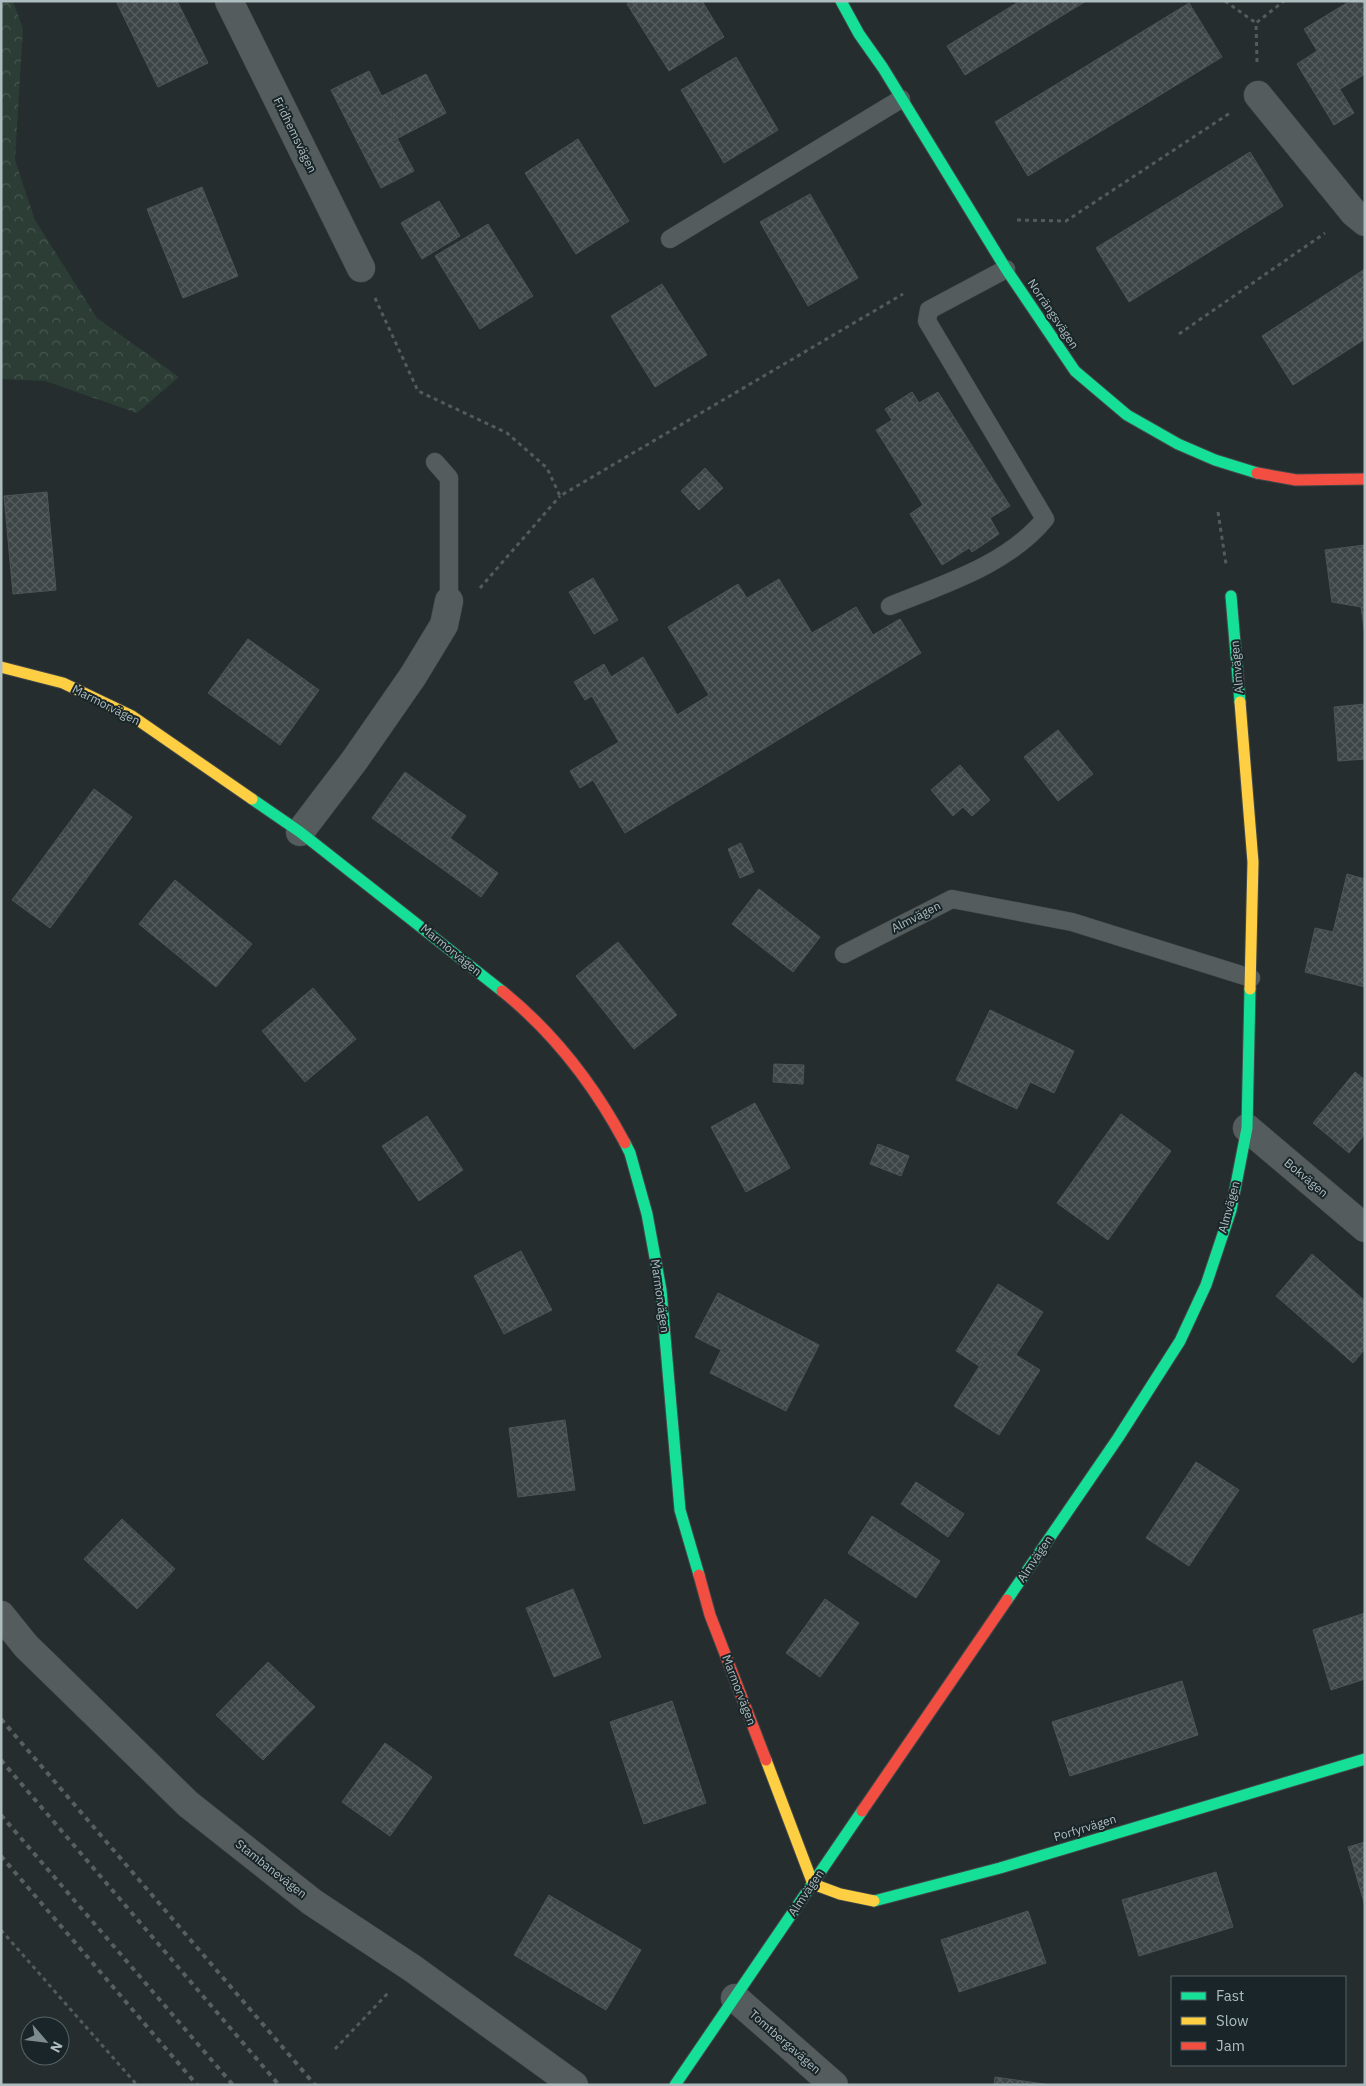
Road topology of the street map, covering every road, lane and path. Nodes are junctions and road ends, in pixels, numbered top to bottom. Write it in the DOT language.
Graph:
graph roads {
  1 [pos="229,1"];
  2 [pos="842,1"];
  3 [pos="1225,1"];
  4 [pos="1284,1"];
  5 [pos="1256,23"];
  6 [pos="1258,95"];
  7 [pos="901,100"];
  8 [pos="1359,217"];
  9 [pos="670,239"];
  10 [pos="988,240"];
  11 [pos="361,268"];
  12 [pos="1006,269"];
  13 [pos="908,291"];
  14 [pos="1179,334"];
  15 [pos="434,462"];
  16 [pos="1365,479"];
  17 [pos="560,496"];
  18 [pos="1218,512"];
  19 [pos="1231,596"];
  20 [pos="448,602"];
  21 [pos="890,606"];
  22 [pos="1,667"];
  23 [pos="300,832"];
  24 [pos="844,954"];
  25 [pos="1251,978"];
  26 [pos="1247,1128"];
  27 [pos="1365,1228"];
  28 [pos="1,1615"];
  29 [pos="1365,1758"];
  30 [pos="812,1884"];
  31 [pos="1,1930"];
  32 [pos="412,1968"];
  33 [pos="735,1998"];
  34 [pos="335,2048"];
  35 [pos="137,2085"];
  36 [pos="574,2085"];
  37 [pos="675,2085"];
  38 [pos="834,2085"];
  1 -- 11 [label="street, Fridhemsvägen"];
  2 -- 7 [label="street, Norrängsvägen"];
  3 -- 5 [label="path"];
  4 -- 5 [label="path"];
  5 -- 6 [label="path"];
  6 -- 8 [label="street"];
  6 -- 10 [label="path"];
  7 -- 9 [label="lane"];
  7 -- 10 [label="street, Norrängsvägen"];
  8 -- 14 [label="path"];
  10 -- 12 [label="street, Norrängsvägen"];
  11 -- 17 [label="path"];
  12 -- 16 [label="street, Norrängsvägen"];
  12 -- 21 [label="lane"];
  13 -- 17 [label="path"];
  15 -- 20 [label="lane"];
  17 -- 20 [label="path"];
  18 -- 19 [label="path"];
  19 -- 25 [label="street, Almvägen"];
  20 -- 23 [label="street"];
  22 -- 23 [label="street, Marmorvägen"];
  23 -- 30 [label="street, Marmorvägen"];
  24 -- 25 [label="lane, Almvägen"];
  25 -- 26 [label="street, Almvägen"];
  26 -- 27 [label="street, Bokvägen"];
  26 -- 30 [label="street, Almvägen"];
  28 -- 32 [label="street, Stambanevägen"];
  29 -- 30 [label="street, Porfyrvägen"];
  30 -- 33 [label="street, Almvägen"];
  31 -- 35 [label="path"];
  32 -- 34 [label="path"];
  32 -- 36 [label="street, Stambanevägen"];
  33 -- 37 [label="street, Almvägen"];
  33 -- 38 [label="street, Tomtbergavägen"];
}
